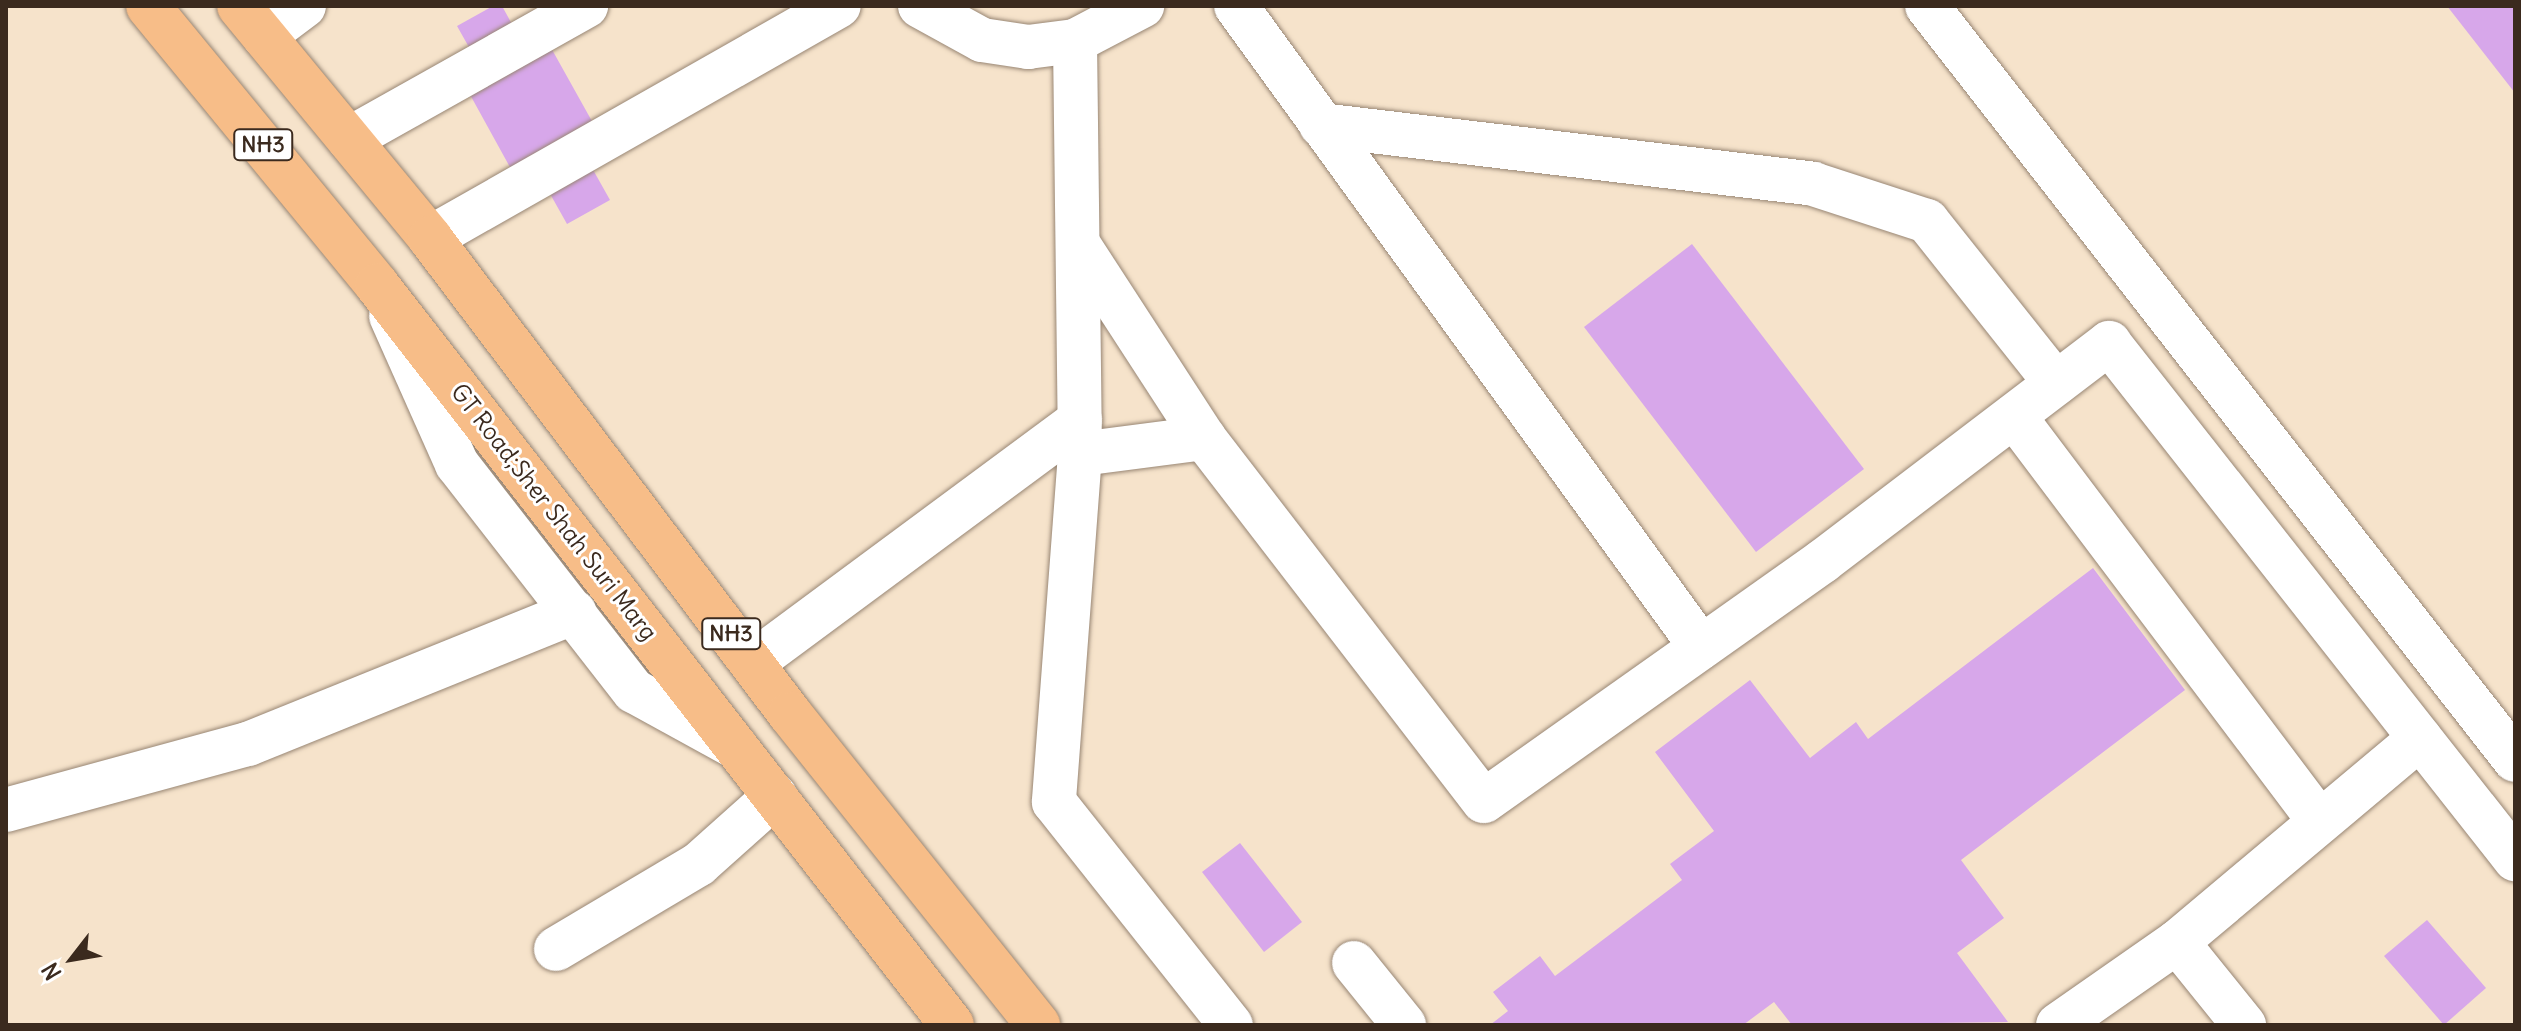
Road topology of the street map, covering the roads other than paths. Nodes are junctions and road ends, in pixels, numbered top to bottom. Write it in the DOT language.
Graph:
graph roads {
  1 [pos="148,6"];
  2 [pos="304,6"];
  3 [pos="586,6"];
  4 [pos="839,6"];
  5 [pos="920,6"];
  6 [pos="1142,6"];
  7 [pos="1236,6"];
  8 [pos="1927,6"];
  9 [pos="252,21"];
  10 [pos="1075,41"];
  11 [pos="1321,125"];
  12 [pos="349,139"];
  13 [pos="430,238"];
  14 [pos="1080,247"];
  15 [pos="377,285"];
  16 [pos="2056,383"];
  17 [pos="2014,416"];
  18 [pos="1080,437"];
  19 [pos="1204,438"];
  20 [pos="574,612"];
  21 [pos="1701,647"];
  22 [pos="752,663"];
  23 [pos="2420,738"];
  24 [pos="736,747"];
  25 [pos="2515,760"];
  26 [pos="775,796"];
  27 [pos="6,810"];
  28 [pos="2320,822"];
  29 [pos="2515,859"];
  30 [pos="2177,942"];
  31 [pos="556,949"];
  32 [pos="1354,963"];
  33 [pos="919,982"];
  34 [pos="930,1025"];
  35 [pos="952,1025"];
  36 [pos="1038,1025"];
  37 [pos="1231,1025"];
  38 [pos="1404,1025"];
  39 [pos="2058,1025"];
  40 [pos="2244,1025"];
  1 -- 15 [label="highway, GT Road;Sher Shah Suri Marg / NH3"];
  2 -- 9 [label="street"];
  3 -- 12 [label="street"];
  4 -- 13 [label="street"];
  5 -- 10 [label="street"];
  6 -- 10 [label="street"];
  7 -- 11 [label="street"];
  8 -- 25 [label="street"];
  9 -- 12 [label="highway, NH3"];
  10 -- 14 [label="street"];
  11 -- 16 [label="street"];
  11 -- 21 [label="street"];
  12 -- 13 [label="highway, NH3"];
  13 -- 15 [label="highway"];
  13 -- 22 [label="highway, NH3"];
  14 -- 18 [label="street"];
  14 -- 19 [label="street"];
  15 -- 20 [label="street"];
  15 -- 24 [label="highway, GT Road;Sher Shah Suri Marg / NH3"];
  16 -- 17 [label="street"];
  16 -- 23 [label="street"];
  17 -- 21 [label="street"];
  17 -- 28 [label="street"];
  18 -- 19 [label="street"];
  18 -- 22 [label="street"];
  18 -- 37 [label="street"];
  19 -- 21 [label="street"];
  20 -- 24 [label="street"];
  20 -- 27 [label="street"];
  22 -- 36 [label="highway, NH3"];
  23 -- 28 [label="street"];
  23 -- 29 [label="street"];
  24 -- 26 [label="highway, GT Road;Sher Shah Suri Marg / NH3"];
  26 -- 31 [label="street"];
  26 -- 33 [label="highway, GT Road;Sher Shah Suri Marg / NH3"];
  28 -- 30 [label="street"];
  30 -- 39 [label="street"];
  30 -- 40 [label="street"];
  32 -- 38 [label="street"];
  33 -- 34 [label="street"];
  33 -- 35 [label="highway, GT Road;Sher Shah Suri Marg / NH3"];
}
